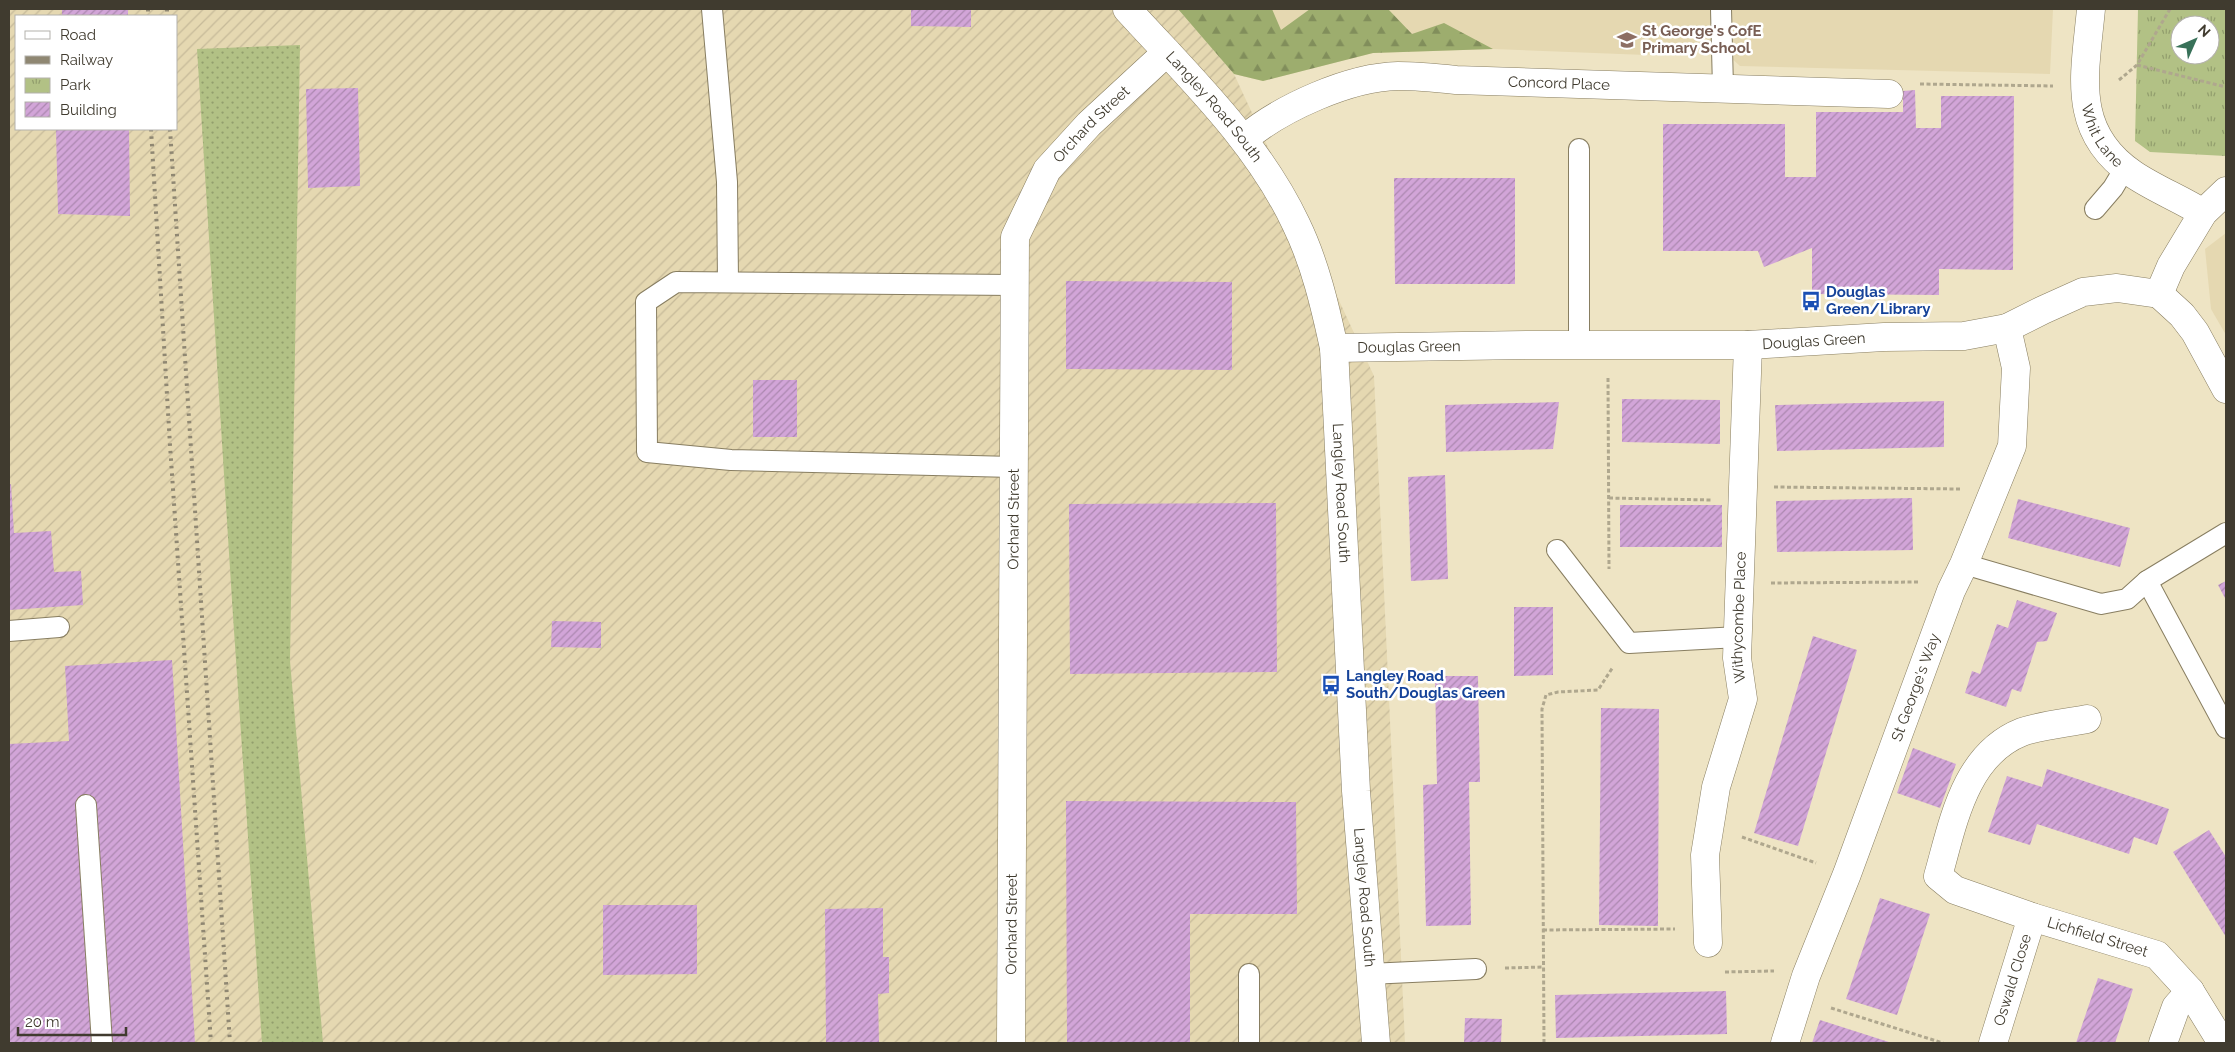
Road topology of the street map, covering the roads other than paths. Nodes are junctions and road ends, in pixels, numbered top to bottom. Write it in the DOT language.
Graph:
graph roads {
  1 [pos="712,9"];
  2 [pos="1127,9"];
  3 [pos="1721,9"];
  4 [pos="2091,9"];
  5 [pos="1167,52"];
  6 [pos="1723,88"];
  7 [pos="1889,94"];
  8 [pos="1244,139"];
  9 [pos="1579,148"];
  10 [pos="2125,168"];
  11 [pos="2226,192"];
  12 [pos="2095,209"];
  13 [pos="2204,213"];
  14 [pos="728,282"];
  15 [pos="1014,285"];
  16 [pos="2159,294"];
  17 [pos="2007,328"];
  18 [pos="1578,345"];
  19 [pos="1748,345"];
  20 [pos="1334,348"];
  21 [pos="2226,388"];
  22 [pos="1014,467"];
  23 [pos="2226,533"];
  24 [pos="1557,550"];
  25 [pos="1964,564"];
  26 [pos="2147,581"];
  27 [pos="59,627"];
  28 [pos="9,631"];
  29 [pos="1738,637"];
  30 [pos="2087,719"];
  31 [pos="2226,728"];
  32 [pos="86,804"];
  33 [pos="2032,917"];
  34 [pos="1708,936"];
  35 [pos="1476,968"];
  36 [pos="1249,974"];
  37 [pos="1369,974"];
  38 [pos="2190,991"];
  39 [pos="102,1043"];
  40 [pos="1011,1043"];
  41 [pos="1249,1043"];
  42 [pos="1376,1043"];
  43 [pos="1785,1043"];
  44 [pos="1993,1043"];
  45 [pos="2163,1043"];
  46 [pos="2222,1043"];
  1 -- 14 [label="lane"];
  2 -- 5 [label="street, Langley Road South"];
  3 -- 6 [label="lane"];
  4 -- 10 [label="street, Whit Lane"];
  5 -- 8 [label="street, Langley Road South"];
  5 -- 15 [label="street, Orchard Street"];
  6 -- 7 [label="street, Concord Place"];
  6 -- 8 [label="street, Concord Place"];
  8 -- 20 [label="street, Langley Road South"];
  9 -- 18 [label="lane"];
  10 -- 12 [label="lane"];
  10 -- 13 [label="street, Whit Lane"];
  11 -- 13 [label="street"];
  13 -- 16 [label="street"];
  14 -- 15 [label="lane"];
  14 -- 22 [label="lane"];
  15 -- 22 [label="street, Orchard Street"];
  16 -- 17 [label="street, Douglas Green"];
  16 -- 21 [label="street"];
  17 -- 19 [label="street, Douglas Green"];
  17 -- 25 [label="street, St George's Way"];
  18 -- 19 [label="street, Douglas Green"];
  18 -- 20 [label="street, Douglas Green"];
  19 -- 29 [label="street, Withycombe Place"];
  20 -- 37 [label="street, Langley Road South"];
  22 -- 40 [label="street, Orchard Street"];
  23 -- 26 [label="lane"];
  24 -- 29 [label="lane"];
  25 -- 26 [label="lane"];
  25 -- 43 [label="street, St George's Way"];
  26 -- 31 [label="lane"];
  27 -- 28 [label="lane"];
  29 -- 34 [label="street, Withycombe Place"];
  30 -- 33 [label="street, Lichfield Street"];
  32 -- 39 [label="lane"];
  33 -- 38 [label="street, Lichfield Street"];
  33 -- 44 [label="street, Oswald Close"];
  35 -- 37 [label="lane"];
  36 -- 41 [label="lane"];
  37 -- 42 [label="street, Langley Road South"];
  38 -- 45 [label="street"];
  38 -- 46 [label="street, Lichfield Street"];
}
